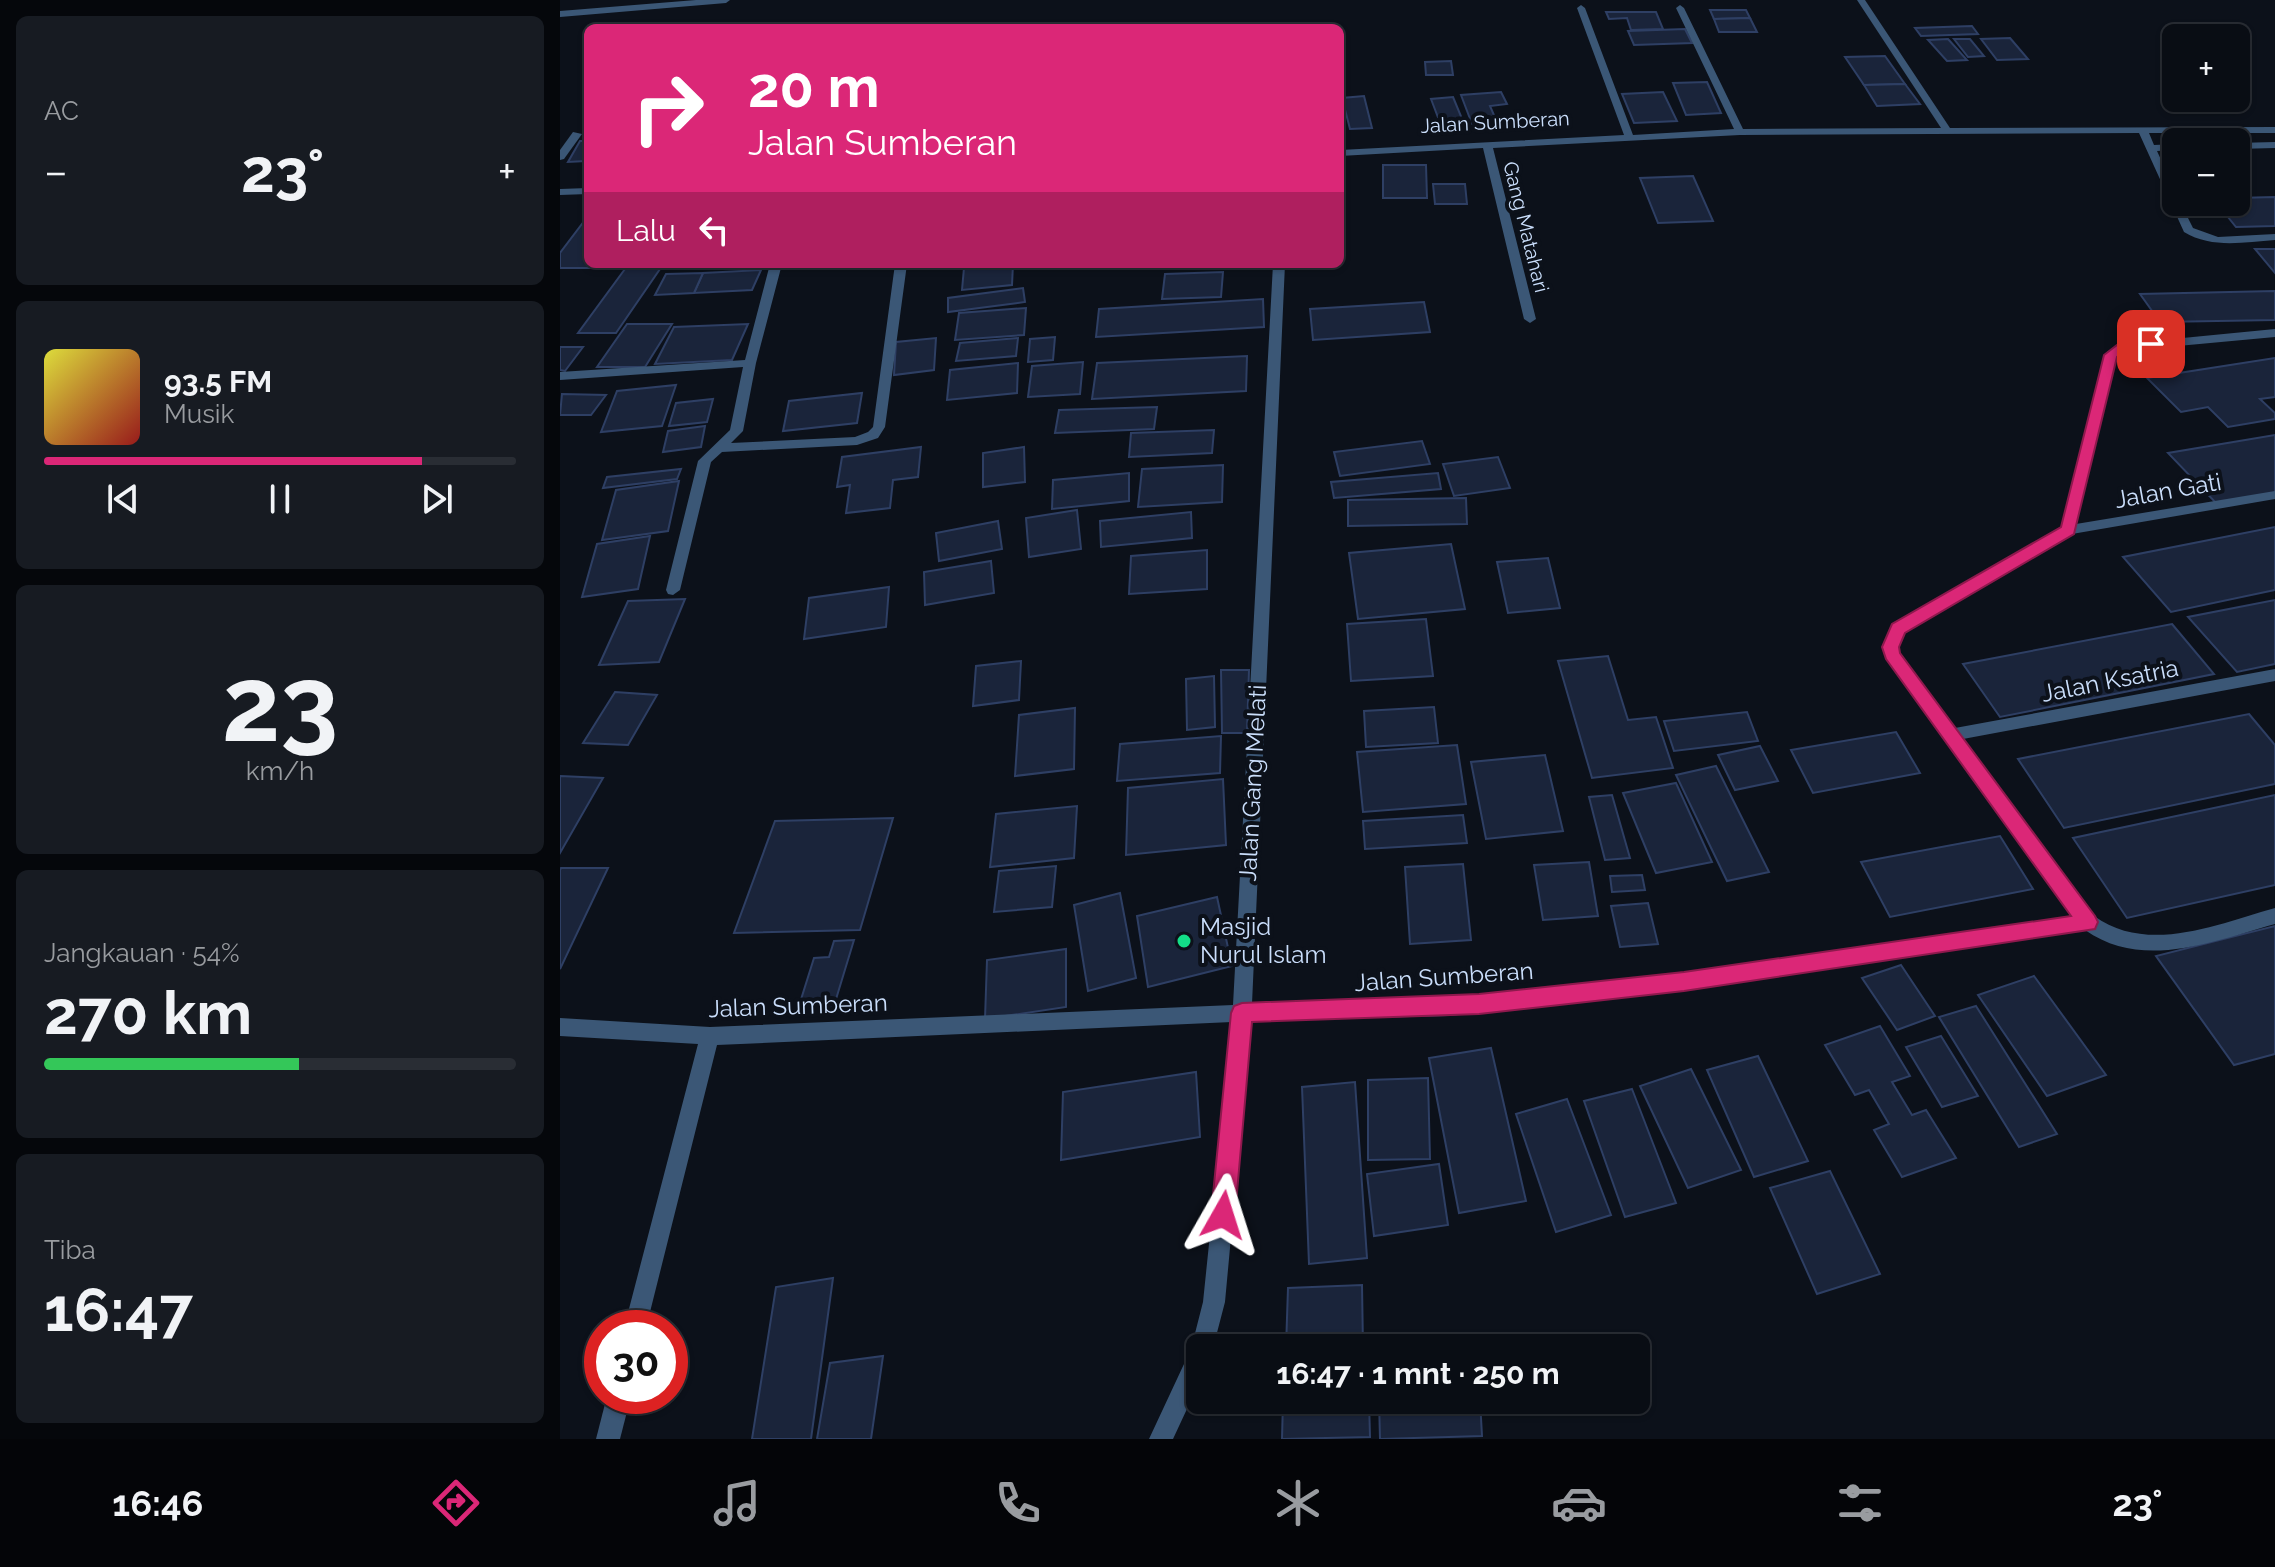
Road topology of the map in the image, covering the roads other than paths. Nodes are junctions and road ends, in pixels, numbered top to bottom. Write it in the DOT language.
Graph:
graph roads {
  1 [pos="726,0"];
  2 [pos="1861,0"];
  3 [pos="1581,8"];
  4 [pos="1680,8"];
  5 [pos="560,14"];
  6 [pos="2275,130"];
  7 [pos="1740,132"];
  8 [pos="1948,132"];
  9 [pos="2143,132"];
  10 [pos="577,134"];
  11 [pos="1629,136"];
  12 [pos="1487,144"];
  13 [pos="2275,145"];
  14 [pos="2250,146"];
  15 [pos="2150,148"];
  16 [pos="2162,148"];
  17 [pos="1344,153"];
  18 [pos="560,157"];
  19 [pos="584,191"];
  20 [pos="560,192"];
  21 [pos="2275,237"];
  22 [pos="775,268"];
  23 [pos="900,268"];
  24 [pos="1279,268"];
  25 [pos="1530,319"];
  26 [pos="2275,333"];
  27 [pos="750,363"];
  28 [pos="560,376"];
  29 [pos="718,448"];
  30 [pos="2275,495"];
  31 [pos="2068,530"];
  32 [pos="673,590"];
  33 [pos="2275,675"];
  34 [pos="1953,735"];
  35 [pos="2275,916"];
  36 [pos="2088,922"];
  37 [pos="1242,1013"];
  38 [pos="560,1027"];
  39 [pos="710,1036"];
  40 [pos="640,1310"];
  41 [pos="1206,1334"];
  42 [pos="1186,1386"];
  43 [pos="614,1414"];
  44 [pos="608,1439"];
  45 [pos="1161,1439"];
  1 -- 5 [label="street"];
  2 -- 8 [label="street"];
  3 -- 11 [label="street"];
  4 -- 7 [label="street"];
  6 -- 9 [label="street, Jalan Sumberan"];
  7 -- 8 [label="street, Jalan Sumberan"];
  7 -- 11 [label="street, Jalan Sumberan"];
  8 -- 9 [label="street, Jalan Sumberan"];
  9 -- 15 [label="street"];
  10 -- 18 [label="street"];
  11 -- 12 [label="street, Jalan Sumberan"];
  12 -- 17 [label="street, Jalan Sumberan"];
  12 -- 25 [label="street, Gang Matahari"];
  13 -- 14 [label="street"];
  15 -- 16 [label="street"];
  15 -- 21 [label="street"];
  19 -- 20 [label="street"];
  22 -- 27 [label="street"];
  23 -- 29 [label="street"];
  24 -- 37 [label="street, Jalan Gang Melati"];
  26 -- 31 [label="street"];
  27 -- 28 [label="street"];
  27 -- 29 [label="street"];
  29 -- 32 [label="street"];
  30 -- 31 [label="street, Jalan Gati"];
  31 -- 34 [label="street"];
  33 -- 34 [label="street, Jalan Ksatria"];
  34 -- 36 [label="street"];
  35 -- 36 [label="street"];
  36 -- 37 [label="street, Jalan Sumberan"];
  37 -- 39 [label="street, Jalan Sumberan"];
  37 -- 41 [label="street, Jalan Gang Melati"];
  38 -- 39 [label="street, Jalan Sumberan"];
  39 -- 40 [label="street"];
  42 -- 45 [label="street"];
  43 -- 44 [label="street"];
}
